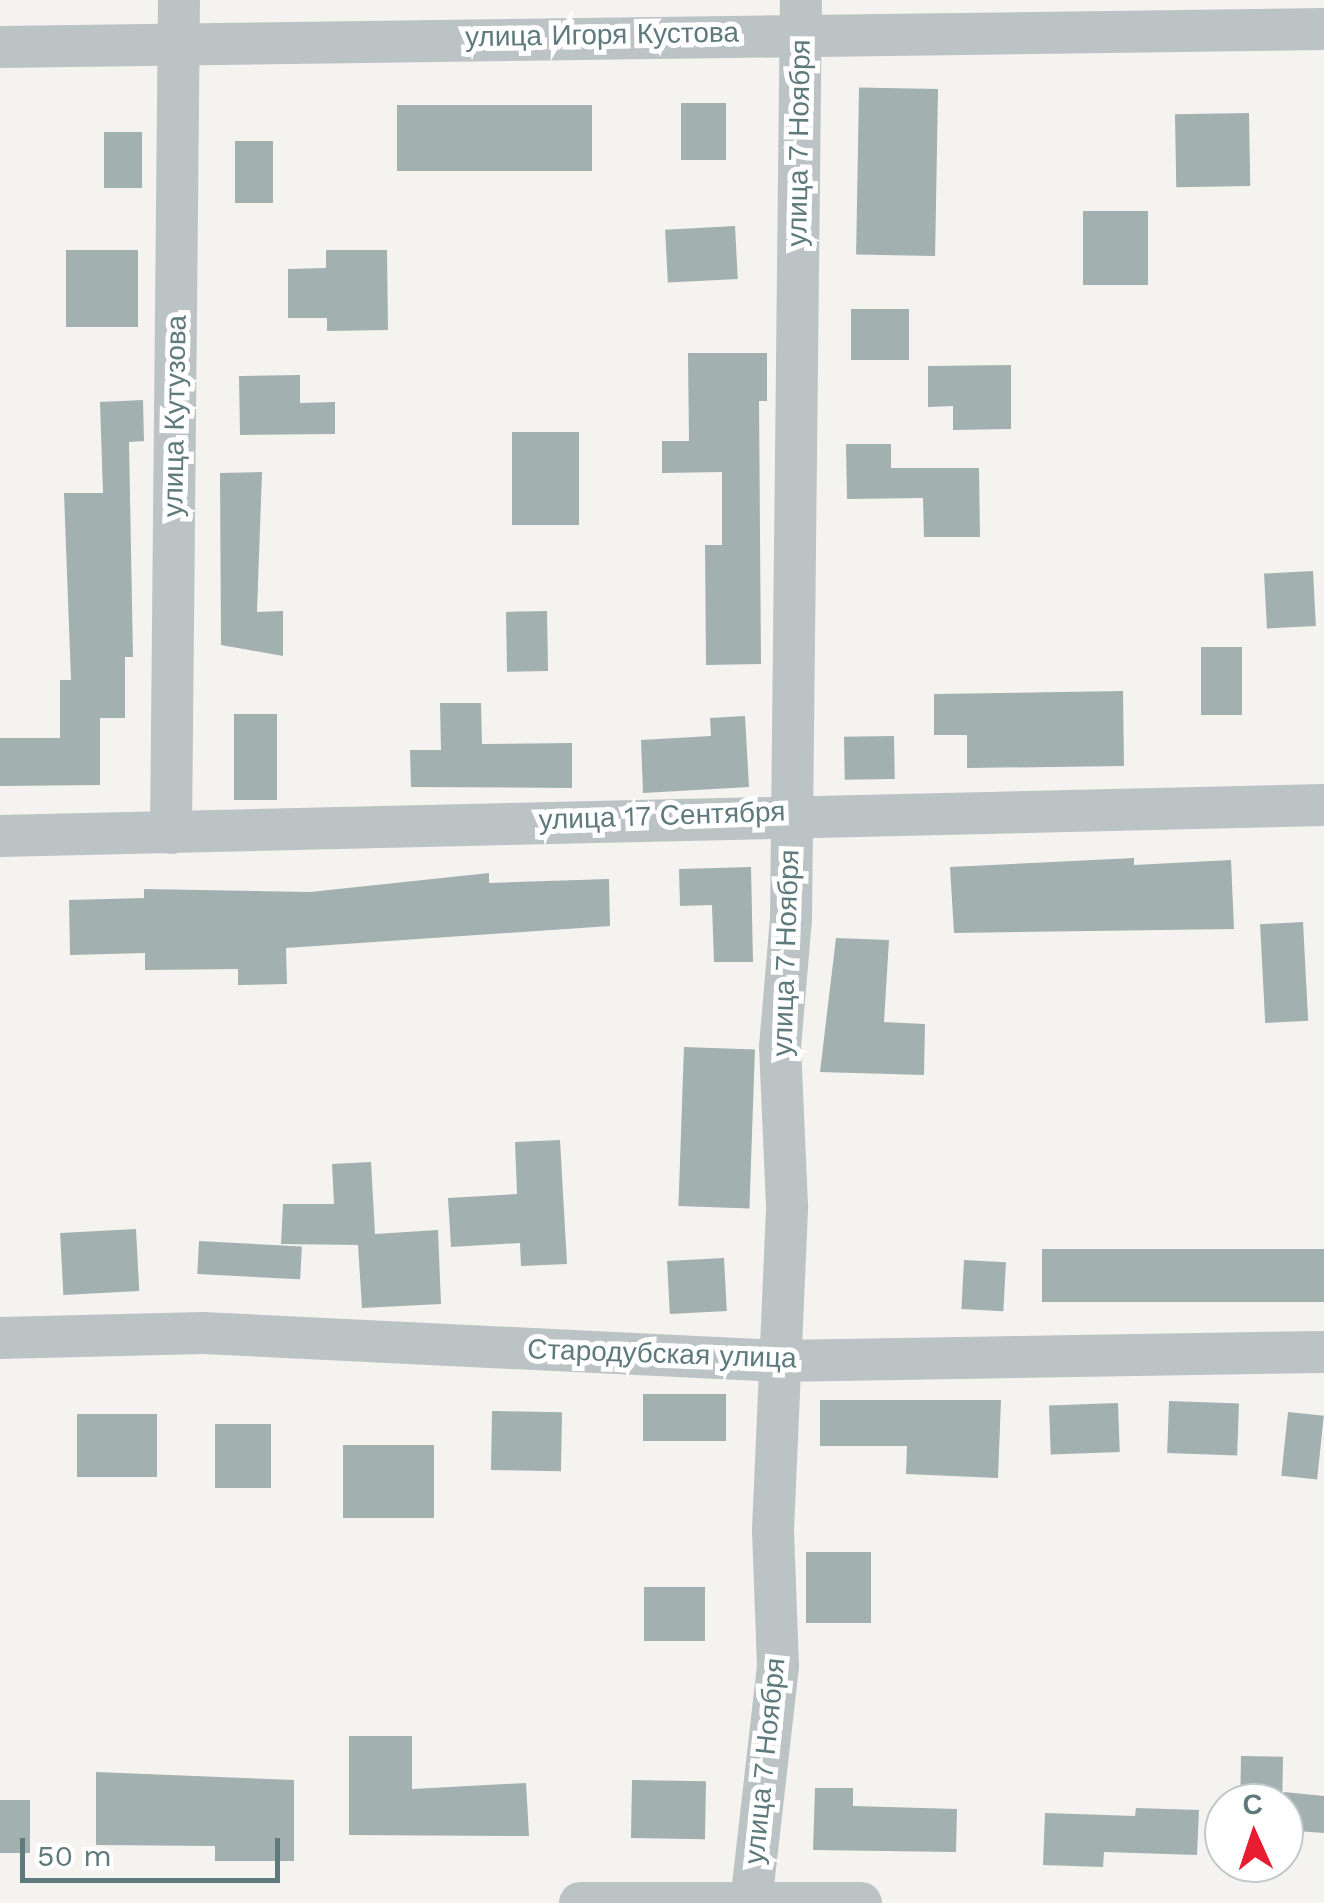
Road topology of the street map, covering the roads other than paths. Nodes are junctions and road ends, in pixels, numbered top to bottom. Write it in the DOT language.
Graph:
graph roads {
  1 [pos="179,0"];
  2 [pos="801,16"];
  3 [pos="1324,29"];
  4 [pos="178,44"];
  5 [pos="0,47"];
  6 [pos="1324,805"];
  7 [pos="791,811"];
  8 [pos="171,833"];
  9 [pos="0,836"];
  10 [pos="0,1338"];
  11 [pos="1324,1352"];
  12 [pos="779,1361"];
  13 [pos="751,1902"];
  14 [pos="580,1903"];
  15 [pos="861,1903"];
  1 -- 4 [label="street, улица Кутузова"];
  2 -- 3 [label="street, улица Игоря Кустова"];
  2 -- 4 [label="street, улица Игоря Кустова"];
  2 -- 7 [label="street, улица 7 Ноября"];
  4 -- 5 [label="street, улица Игоря Кустова"];
  4 -- 8 [label="street, улица Кутузова"];
  6 -- 7 [label="street, улица 17 Сентября"];
  7 -- 8 [label="street, улица 17 Сентября"];
  7 -- 12 [label="street, улица 7 Ноября"];
  8 -- 9 [label="street, улица 17 Сентября"];
  10 -- 12 [label="street, Стародубская улица"];
  11 -- 12 [label="street, Стародубская улица"];
  12 -- 13 [label="street, улица 7 Ноября"];
  13 -- 14 [label="street"];
  13 -- 15 [label="street"];
}
